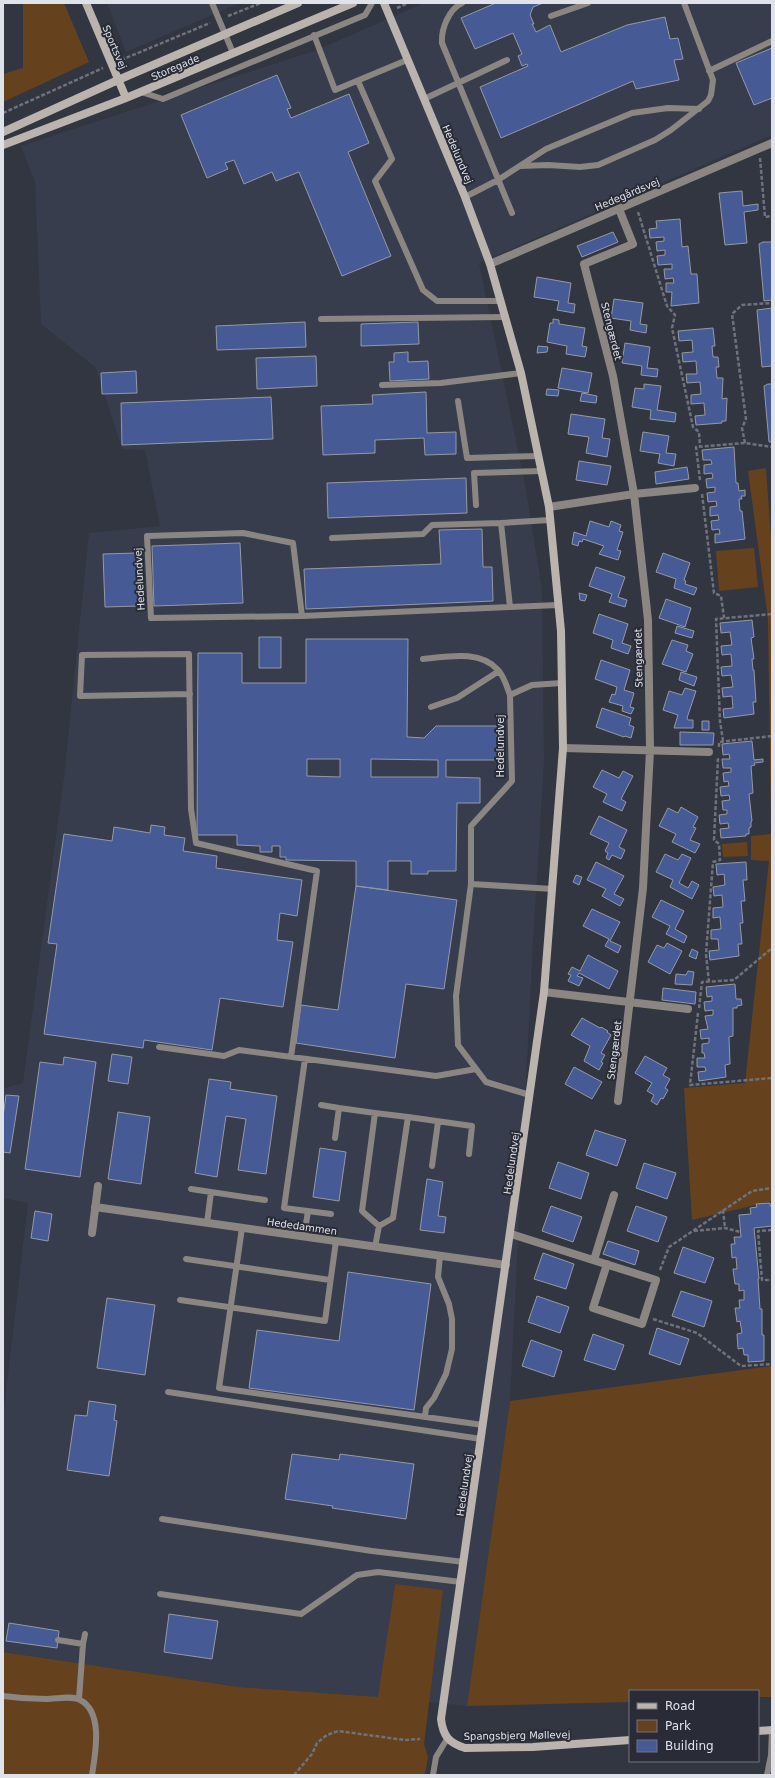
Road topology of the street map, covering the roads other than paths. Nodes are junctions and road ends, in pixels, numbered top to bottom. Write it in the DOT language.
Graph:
graph roads {
  1 [pos="86,3"];
  2 [pos="212,3"];
  3 [pos="298,3"];
  4 [pos="354,3"];
  5 [pos="372,3"];
  6 [pos="384,3"];
  7 [pos="462,3"];
  8 [pos="588,3"];
  9 [pos="684,3"];
  10 [pos="552,16"];
  11 [pos="226,34"];
  12 [pos="314,35"];
  13 [pos="772,41"];
  14 [pos="233,53"];
  15 [pos="408,60"];
  16 [pos="508,60"];
  17 [pos="710,71"];
  18 [pos="118,80"];
  19 [pos="358,80"];
  20 [pos="459,83"];
  21 [pos="141,92"];
  22 [pos="126,98"];
  23 [pos="424,99"];
  24 [pos="699,109"];
  25 [pos="3,132"];
  26 [pos="772,144"];
  27 [pos="3,145"];
  28 [pos="521,166"];
  29 [pos="498,180"];
  30 [pos="465,197"];
  31 [pos="619,209"];
  32 [pos="512,213"];
  33 [pos="490,264"];
  34 [pos="500,301"];
  35 [pos="505,317"];
  36 [pos="321,319"];
  37 [pos="521,373"];
  38 [pos="382,385"];
  39 [pos="458,401"];
  40 [pos="539,456"];
  41 [pos="542,471"];
  42 [pos="698,488"];
  43 [pos="634,494"];
  44 [pos="476,505"];
  45 [pos="549,507"];
  46 [pos="550,520"];
  47 [pos="501,523"];
  48 [pos="332,538"];
  49 [pos="558,605"];
  50 [pos="510,607"];
  51 [pos="302,616"];
  52 [pos="423,659"];
  53 [pos="499,671"];
  54 [pos="562,683"];
  55 [pos="190,694"];
  56 [pos="510,695"];
  57 [pos="431,707"];
  58 [pos="563,748"];
  59 [pos="650,750"];
  60 [pos="709,752"];
  61 [pos="471,884"];
  62 [pos="553,889"];
  63 [pos="544,992"];
  64 [pos="630,1002"];
  65 [pos="688,1009"];
  66 [pos="159,1047"];
  67 [pos="291,1057"];
  68 [pos="305,1059"];
  69 [pos="476,1069"];
  70 [pos="530,1095"];
  71 [pos="618,1101"];
  72 [pos="321,1105"];
  73 [pos="339,1108"];
  74 [pos="375,1113"];
  75 [pos="408,1117"];
  76 [pos="438,1122"];
  77 [pos="335,1138"];
  78 [pos="469,1154"];
  79 [pos="432,1166"];
  80 [pos="98,1186"];
  81 [pos="191,1189"];
  82 [pos="211,1192"];
  83 [pos="614,1195"];
  84 [pos="265,1200"];
  85 [pos="95,1207"];
  86 [pos="308,1211"];
  87 [pos="331,1214"];
  88 [pos="207,1223"];
  89 [pos="379,1226"];
  90 [pos="242,1228"];
  91 [pos="92,1233"];
  92 [pos="511,1234"];
  93 [pos="304,1237"];
  94 [pos="336,1241"];
  95 [pos="375,1247"];
  96 [pos="440,1256"];
  97 [pos="186,1259"];
  98 [pos="594,1260"];
  99 [pos="607,1264"];
  100 [pos="506,1265"];
  101 [pos="236,1266"];
  102 [pos="330,1280"];
  103 [pos="180,1300"];
  104 [pos="230,1308"];
  105 [pos="168,1392"];
  106 [pos="425,1417"];
  107 [pos="483,1425"];
  108 [pos="481,1439"];
  109 [pos="162,1519"];
  110 [pos="464,1562"];
  111 [pos="461,1582"];
  112 [pos="160,1594"];
  113 [pos="85,1634"];
  114 [pos="58,1640"];
  115 [pos="83,1644"];
  116 [pos="3,1696"];
  117 [pos="79,1699"];
  118 [pos="772,1730"];
  119 [pos="759,1731"];
  120 [pos="447,1739"];
  121 [pos="629,1740"];
  122 [pos="92,1775"];
  123 [pos="433,1775"];
  124 [pos="767,1775"];
  1 -- 18 [label="street, Sportsvej"];
  2 -- 11 [label="lane"];
  3 -- 11 [label="street, Storegade"];
  4 -- 14 [label="street, Storegade"];
  5 -- 12 [label="lane"];
  6 -- 15 [label="street, Hedelundvej"];
  7 -- 20 [label="lane"];
  8 -- 10 [label="lane"];
  9 -- 17 [label="lane"];
  11 -- 14 [label="lane"];
  11 -- 18 [label="street, Storegade"];
  12 -- 19 [label="lane"];
  12 -- 21 [label="lane"];
  13 -- 17 [label="lane"];
  14 -- 21 [label="street, Storegade"];
  15 -- 19 [label="lane"];
  15 -- 23 [label="street, Hedelundvej"];
  16 -- 20 [label="lane"];
  17 -- 24 [label="lane"];
  18 -- 22 [label="street, Sportsvej"];
  18 -- 25 [label="street, Storegade"];
  19 -- 34 [label="lane"];
  20 -- 23 [label="lane"];
  20 -- 29 [label="lane"];
  21 -- 22 [label="street, Storegade"];
  22 -- 27 [label="street, Storegade"];
  23 -- 30 [label="street, Hedelundvej"];
  24 -- 28 [label="lane"];
  24 -- 28 [label="lane"];
  26 -- 31 [label="street, Hedegårdsvej"];
  28 -- 29 [label="lane"];
  29 -- 30 [label="lane"];
  29 -- 32 [label="lane"];
  30 -- 33 [label="street, Hedelundvej"];
  31 -- 33 [label="street, Hedegårdsvej"];
  31 -- 43 [label="street, Stengærdet"];
  33 -- 34 [label="street, Hedelundvej"];
  34 -- 35 [label="street, Hedelundvej"];
  35 -- 36 [label="lane"];
  35 -- 37 [label="street, Hedelundvej"];
  37 -- 38 [label="lane"];
  37 -- 40 [label="street, Hedelundvej"];
  39 -- 40 [label="lane"];
  40 -- 41 [label="street, Hedelundvej"];
  41 -- 44 [label="lane"];
  41 -- 45 [label="street, Hedelundvej"];
  42 -- 43 [label="street"];
  43 -- 45 [label="street"];
  43 -- 59 [label="street, Stengærdet"];
  45 -- 46 [label="street, Hedelundvej"];
  46 -- 47 [label="lane"];
  46 -- 49 [label="street, Hedelundvej"];
  47 -- 48 [label="lane"];
  47 -- 50 [label="lane"];
  49 -- 50 [label="lane, Hedelundvej"];
  49 -- 54 [label="street, Hedelundvej"];
  50 -- 51 [label="lane, Hedelundvej"];
  51 -- 51 [label="lane, Hedelundvej"];
  52 -- 53 [label="lane"];
  53 -- 56 [label="lane"];
  53 -- 57 [label="lane"];
  54 -- 56 [label="lane"];
  54 -- 58 [label="street, Hedelundvej"];
  55 -- 55 [label="lane"];
  55 -- 67 [label="lane"];
  56 -- 61 [label="lane, Hedelundvej"];
  58 -- 59 [label="street"];
  58 -- 62 [label="street, Hedelundvej"];
  59 -- 60 [label="street"];
  59 -- 64 [label="street, Stengærdet"];
  61 -- 62 [label="lane"];
  61 -- 69 [label="lane, Hedelundvej"];
  62 -- 63 [label="street, Hedelundvej"];
  63 -- 64 [label="street"];
  63 -- 70 [label="street, Hedelundvej"];
  64 -- 65 [label="street"];
  64 -- 71 [label="street, Stengærdet"];
  66 -- 67 [label="lane"];
  67 -- 68 [label="lane"];
  68 -- 69 [label="lane"];
  68 -- 86 [label="lane"];
  69 -- 70 [label="lane, Hedelundvej"];
  70 -- 92 [label="street, Hedelundvej"];
  72 -- 73 [label="lane"];
  73 -- 74 [label="lane"];
  73 -- 77 [label="lane"];
  74 -- 75 [label="lane"];
  74 -- 89 [label="lane"];
  75 -- 76 [label="lane"];
  75 -- 89 [label="lane"];
  76 -- 78 [label="lane"];
  76 -- 79 [label="lane"];
  80 -- 85 [label="street"];
  81 -- 82 [label="lane"];
  82 -- 84 [label="lane"];
  82 -- 88 [label="lane"];
  83 -- 98 [label="street"];
  85 -- 88 [label="street, Hededammen"];
  85 -- 91 [label="street"];
  86 -- 87 [label="lane"];
  86 -- 93 [label="lane"];
  88 -- 90 [label="street, Hededammen"];
  89 -- 95 [label="lane"];
  90 -- 93 [label="street, Hededammen"];
  90 -- 101 [label="lane"];
  92 -- 98 [label="street"];
  92 -- 100 [label="street, Hedelundvej"];
  93 -- 94 [label="street, Hededammen"];
  94 -- 95 [label="street, Hededammen"];
  94 -- 102 [label="lane"];
  95 -- 96 [label="street, Hededammen"];
  96 -- 100 [label="street, Hededammen"];
  96 -- 106 [label="lane"];
  97 -- 101 [label="lane"];
  98 -- 99 [label="street"];
  99 -- 99 [label="street"];
  100 -- 107 [label="street, Hedelundvej"];
  101 -- 102 [label="lane"];
  101 -- 104 [label="lane"];
  102 -- 104 [label="lane"];
  103 -- 104 [label="lane"];
  104 -- 106 [label="lane"];
  105 -- 108 [label="lane"];
  106 -- 107 [label="lane"];
  107 -- 108 [label="street, Hedelundvej"];
  108 -- 110 [label="street, Hedelundvej"];
  109 -- 110 [label="lane"];
  110 -- 111 [label="street, Hedelundvej"];
  111 -- 112 [label="lane"];
  111 -- 120 [label="street, Hedelundvej"];
  113 -- 115 [label="lane"];
  114 -- 115 [label="lane"];
  115 -- 117 [label="lane"];
  116 -- 117 [label="lane"];
  117 -- 122 [label="lane"];
  118 -- 119 [label="street"];
  118 -- 124 [label="lane"];
  120 -- 121 [label="street, Spangsbjerg Møllevej"];
  120 -- 123 [label="lane"];
}
